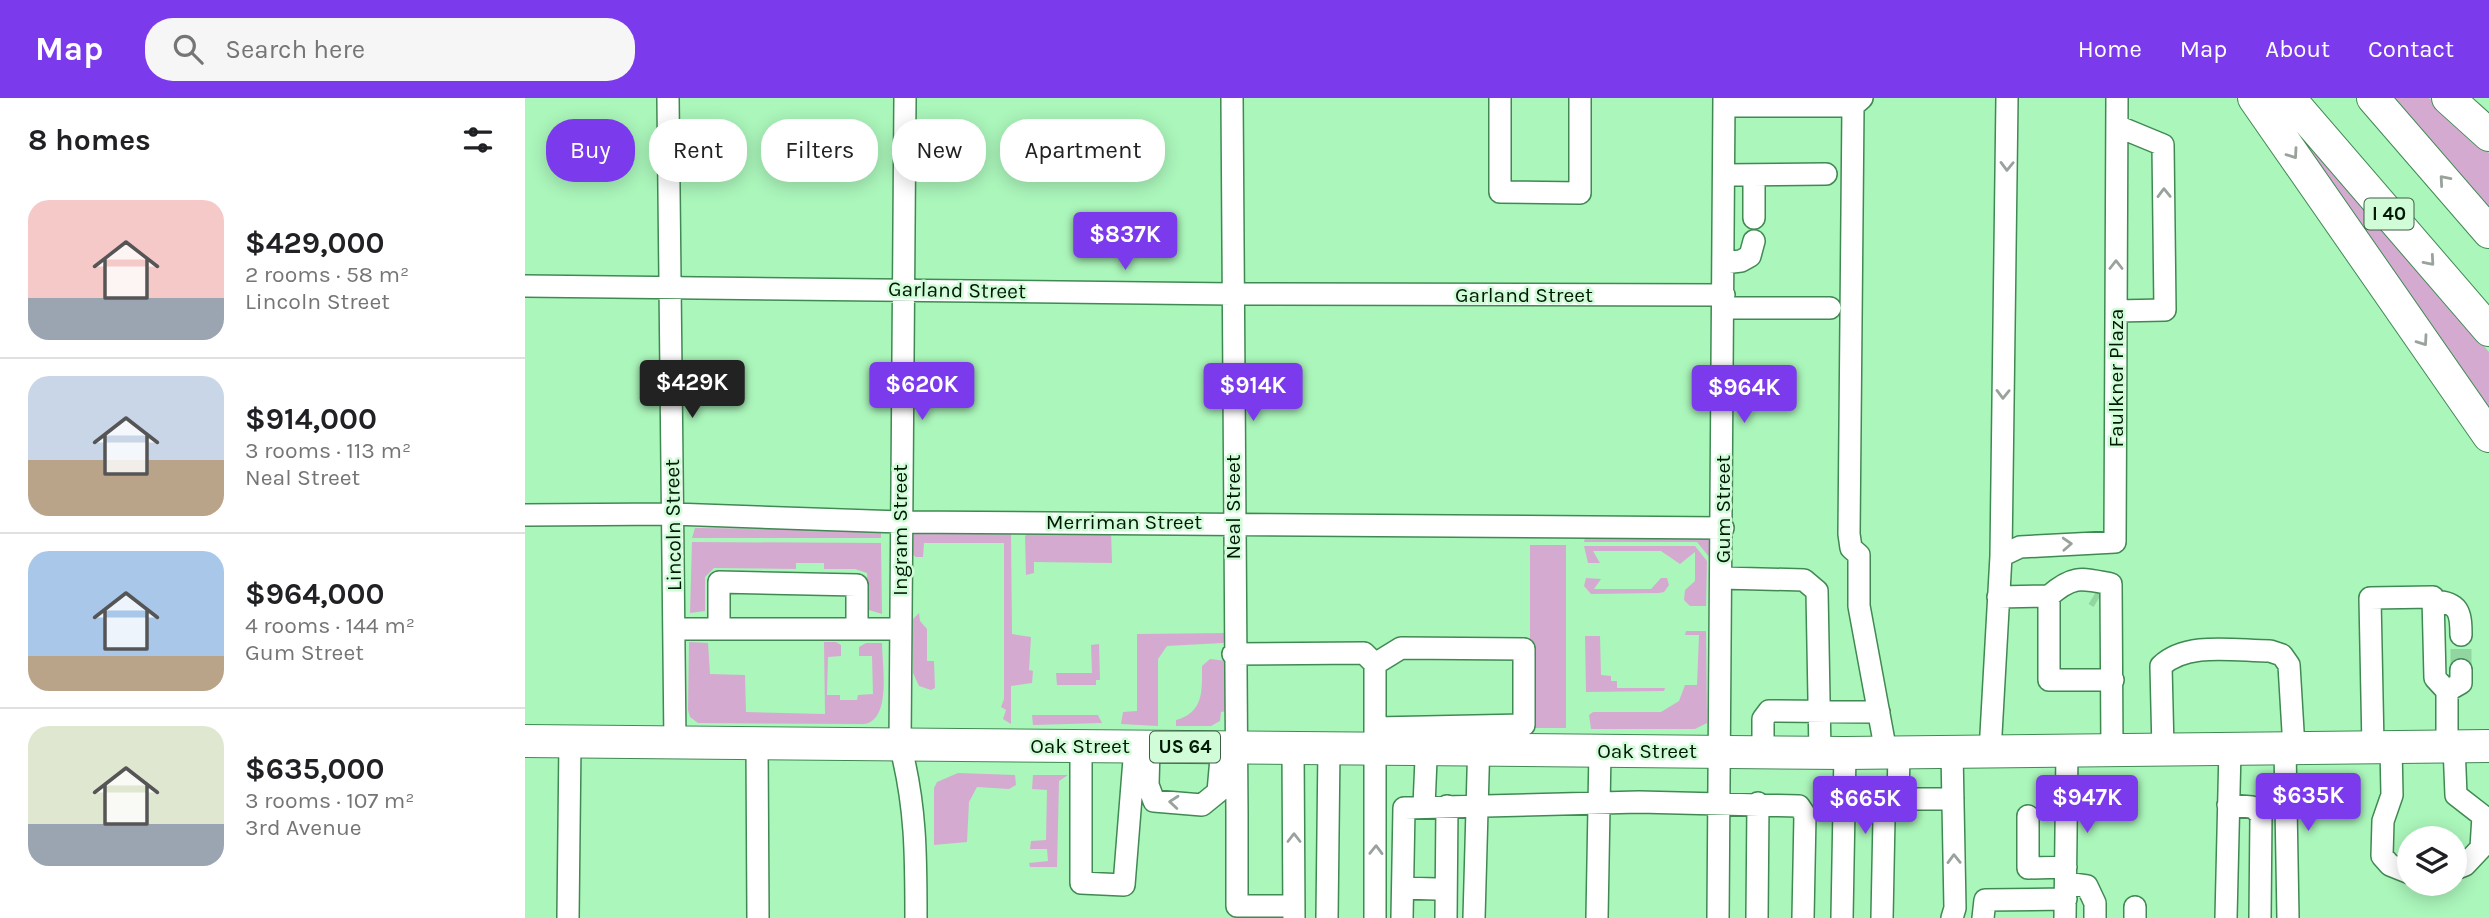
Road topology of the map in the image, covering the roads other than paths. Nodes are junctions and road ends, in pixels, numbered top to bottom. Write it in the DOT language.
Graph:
graph roads {
  1 [pos="668,98"];
  2 [pos="905,98"];
  3 [pos="1232,98"];
  4 [pos="1500,98"];
  5 [pos="1580,98"];
  6 [pos="2007,98"];
  7 [pos="2117,98"];
  8 [pos="2254,98"];
  9 [pos="2290,98"];
  10 [pos="2373,98"];
  11 [pos="2448,98"];
  12 [pos="1724,102"];
  13 [pos="1858,102"];
  14 [pos="2117,126"];
  15 [pos="2489,135"];
  16 [pos="1826,174"];
  17 [pos="1724,175"];
  18 [pos="1754,175"];
  19 [pos="1754,218"];
  20 [pos="2489,232"];
  21 [pos="1754,241"];
  22 [pos="1724,263"];
  23 [pos="525,286"];
  24 [pos="669,286"];
  25 [pos="902,290"];
  26 [pos="1232,294"];
  27 [pos="1724,302"];
  28 [pos="1829,308"];
  29 [pos="2116,311"];
  30 [pos="2489,330"];
  31 [pos="2489,436"];
  32 [pos="673,514"];
  33 [pos="525,515"];
  34 [pos="900,522"];
  35 [pos="1233,522"];
  36 [pos="1723,528"];
  37 [pos="2001,556"];
  38 [pos="1722,578"];
  39 [pos="2049,596"];
  40 [pos="1998,597"];
  41 [pos="2433,601"];
  42 [pos="900,628"];
  43 [pos="674,629"];
  44 [pos="719,629"];
  45 [pos="857,629"];
  46 [pos="2461,635"];
  47 [pos="1233,654"];
  48 [pos="1375,664"];
  49 [pos="2461,670"];
  50 [pos="2113,673"];
  51 [pos="2060,680"];
  52 [pos="2447,691"];
  53 [pos="1819,711"];
  54 [pos="1879,712"];
  55 [pos="1518,737"];
  56 [pos="1377,738"];
  57 [pos="1427,738"];
  58 [pos="1479,738"];
  59 [pos="525,741"];
  60 [pos="570,742"];
  61 [pos="675,743"];
  62 [pos="757,743"];
  63 [pos="899,745"];
  64 [pos="1081,746"];
  65 [pos="2450,746"];
  66 [pos="2489,746"];
  67 [pos="1142,747"];
  68 [pos="2382,747"];
  69 [pos="1228,748"];
  70 [pos="1293,748"];
  71 [pos="1329,748"];
  72 [pos="2290,748"];
  73 [pos="2229,749"];
  74 [pos="2163,750"];
  75 [pos="1600,751"];
  76 [pos="2067,751"];
  77 [pos="2112,751"];
  78 [pos="1721,752"];
  79 [pos="1763,752"];
  80 [pos="1893,752"];
  81 [pos="1952,752"];
  82 [pos="1990,752"];
  83 [pos="1832,753"];
  84 [pos="1898,799"];
  85 [pos="1953,799"];
  86 [pos="1719,803"];
  87 [pos="1758,803"];
  88 [pos="1599,804"];
  89 [pos="2228,805"];
  90 [pos="1424,806"];
  91 [pos="1447,806"];
  92 [pos="1476,806"];
  93 [pos="2028,816"];
  94 [pos="2486,830"];
  95 [pos="2467,863"];
  96 [pos="2397,868"];
  97 [pos="1402,888"];
  98 [pos="1436,889"];
  99 [pos="2066,892"];
  100 [pos="2028,908"];
  101 [pos="1237,912"];
  102 [pos="1294,912"];
  103 [pos="568,918"];
  104 [pos="758,918"];
  105 [pos="916,918"];
  106 [pos="1327,918"];
  107 [pos="1375,918"];
  108 [pos="1402,918"];
  109 [pos="1446,918"];
  110 [pos="1474,918"];
  111 [pos="1597,918"];
  112 [pos="1718,918"];
  113 [pos="1757,918"];
  114 [pos="1804,918"];
  115 [pos="1842,918"];
  116 [pos="1882,918"];
  117 [pos="1952,918"];
  118 [pos="1983,918"];
  119 [pos="2095,918"];
  120 [pos="2227,918"];
  121 [pos="2260,918"];
  122 [pos="2288,918"];
  1 -- 24 [label="street, Lincoln Street"];
  2 -- 25 [label="street, Ingram Street"];
  3 -- 26 [label="street, Neal Street"];
  4 -- 5 [label="street"];
  6 -- 37 [label="street, one-way"];
  7 -- 14 [label="street, Faulkner Plaza"];
  8 -- 31 [label="highway, one-way"];
  9 -- 30 [label="highway, I 40, one-way"];
  20 -- 10 [label="highway, one-way"];
  11 -- 15 [label="highway"];
  12 -- 13 [label="street"];
  12 -- 17 [label="street, Gum Street"];
  13 -- 54 [label="street"];
  29 -- 14 [label="street, Faulkner Plaza, one-way"];
  29 -- 14 [label="street, one-way"];
  16 -- 18 [label="street"];
  17 -- 18 [label="street"];
  17 -- 22 [label="street, Gum Street"];
  18 -- 19 [label="street"];
  21 -- 22 [label="street"];
  22 -- 27 [label="street, Gum Street"];
  23 -- 24 [label="street, Garland Street"];
  24 -- 25 [label="street, Garland Street"];
  24 -- 32 [label="street, Lincoln Street"];
  25 -- 26 [label="street, Garland Street"];
  25 -- 34 [label="street, Ingram Street"];
  26 -- 27 [label="street, Garland Street"];
  26 -- 35 [label="street, Neal Street"];
  27 -- 28 [label="street, Garland Street"];
  27 -- 36 [label="street, Gum Street"];
  37 -- 29 [label="street, Faulkner Plaza, one-way"];
  32 -- 33 [label="street, Merriman Street"];
  32 -- 34 [label="street, Merriman Street"];
  32 -- 43 [label="street, Lincoln Street"];
  34 -- 35 [label="street, Merriman Street"];
  34 -- 42 [label="street, Ingram Street"];
  35 -- 36 [label="street, Merriman Street"];
  35 -- 47 [label="street, Neal Street"];
  36 -- 38 [label="street, Gum Street"];
  37 -- 40 [label="street"];
  38 -- 53 [label="street"];
  38 -- 78 [label="street, Gum Street"];
  39 -- 40 [label="street"];
  39 -- 50 [label="street"];
  39 -- 51 [label="street"];
  40 -- 82 [label="street"];
  41 -- 46 [label="street"];
  41 -- 52 [label="street"];
  41 -- 68 [label="street"];
  42 -- 45 [label="street"];
  42 -- 63 [label="street, Ingram Street"];
  43 -- 44 [label="street"];
  43 -- 61 [label="street, Lincoln Street"];
  44 -- 45 [label="street"];
  44 -- 45 [label="street"];
  47 -- 48 [label="street"];
  47 -- 69 [label="street, Neal Street"];
  48 -- 55 [label="street"];
  48 -- 56 [label="street"];
  49 -- 52 [label="street"];
  50 -- 51 [label="street"];
  50 -- 51 [label="street"];
  50 -- 77 [label="street"];
  52 -- 65 [label="street"];
  53 -- 54 [label="street"];
  53 -- 79 [label="street"];
  53 -- 83 [label="street"];
  54 -- 80 [label="street"];
  55 -- 58 [label="highway, Oak Street / US 64"];
  55 -- 75 [label="highway, Oak Street / US 64"];
  56 -- 57 [label="highway, Oak Street / US 64"];
  56 -- 71 [label="highway, Oak Street / US 64"];
  107 -- 56 [label="street, one-way"];
  57 -- 58 [label="highway, Oak Street / US 64"];
  57 -- 90 [label="street"];
  58 -- 92 [label="street"];
  59 -- 60 [label="highway, Oak Street / US 64"];
  60 -- 61 [label="highway, Oak Street / US 64"];
  60 -- 103 [label="street"];
  61 -- 62 [label="highway, Oak Street / US 64"];
  62 -- 63 [label="highway, Oak Street / US 64"];
  62 -- 104 [label="street"];
  63 -- 64 [label="highway, Oak Street / US 64"];
  63 -- 105 [label="street, Ingram Street"];
  64 -- 67 [label="highway, Oak Street / US 64"];
  64 -- 67 [label="street"];
  65 -- 66 [label="highway, US 64"];
  65 -- 68 [label="highway, US 64"];
  65 -- 94 [label="street"];
  67 -- 69 [label="highway, Oak Street / US 64"];
  69 -- 67 [label="street, one-way"];
  68 -- 72 [label="highway, US 64"];
  68 -- 96 [label="street"];
  69 -- 70 [label="highway, Oak Street / US 64"];
  69 -- 101 [label="street"];
  70 -- 71 [label="highway, Oak Street / US 64"];
  102 -- 70 [label="street, one-way"];
  71 -- 106 [label="street"];
  72 -- 73 [label="highway, US 64"];
  72 -- 74 [label="street"];
  72 -- 122 [label="street"];
  73 -- 74 [label="highway, US 64"];
  73 -- 89 [label="street"];
  74 -- 77 [label="highway, US 64"];
  75 -- 78 [label="highway, Oak Street / US 64"];
  75 -- 88 [label="street"];
  76 -- 77 [label="highway, US 64"];
  76 -- 82 [label="highway, US 64"];
  76 -- 99 [label="street"];
  78 -- 79 [label="highway, Oak Street / US 64"];
  78 -- 86 [label="street, Gum Street"];
  79 -- 83 [label="highway, Oak Street / US 64"];
  80 -- 81 [label="highway, US 64"];
  80 -- 83 [label="highway, US 64"];
  80 -- 84 [label="street"];
  81 -- 82 [label="highway, US 64"];
  81 -- 85 [label="street"];
  83 -- 115 [label="street"];
  84 -- 85 [label="street"];
  84 -- 116 [label="street"];
  117 -- 85 [label="street, one-way"];
  86 -- 87 [label="street"];
  86 -- 88 [label="street"];
  86 -- 112 [label="street, Gum Street"];
  87 -- 113 [label="street"];
  87 -- 114 [label="street"];
  88 -- 92 [label="street"];
  88 -- 111 [label="street"];
  89 -- 120 [label="street"];
  89 -- 121 [label="street"];
  90 -- 91 [label="street"];
  90 -- 97 [label="street"];
  91 -- 92 [label="street"];
  91 -- 109 [label="street"];
  92 -- 110 [label="street"];
  93 -- 99 [label="street"];
  94 -- 95 [label="street"];
  97 -- 98 [label="street"];
  97 -- 108 [label="street"];
  99 -- 100 [label="street"];
  99 -- 119 [label="street"];
  100 -- 118 [label="street"];
  101 -- 102 [label="street"];
}
